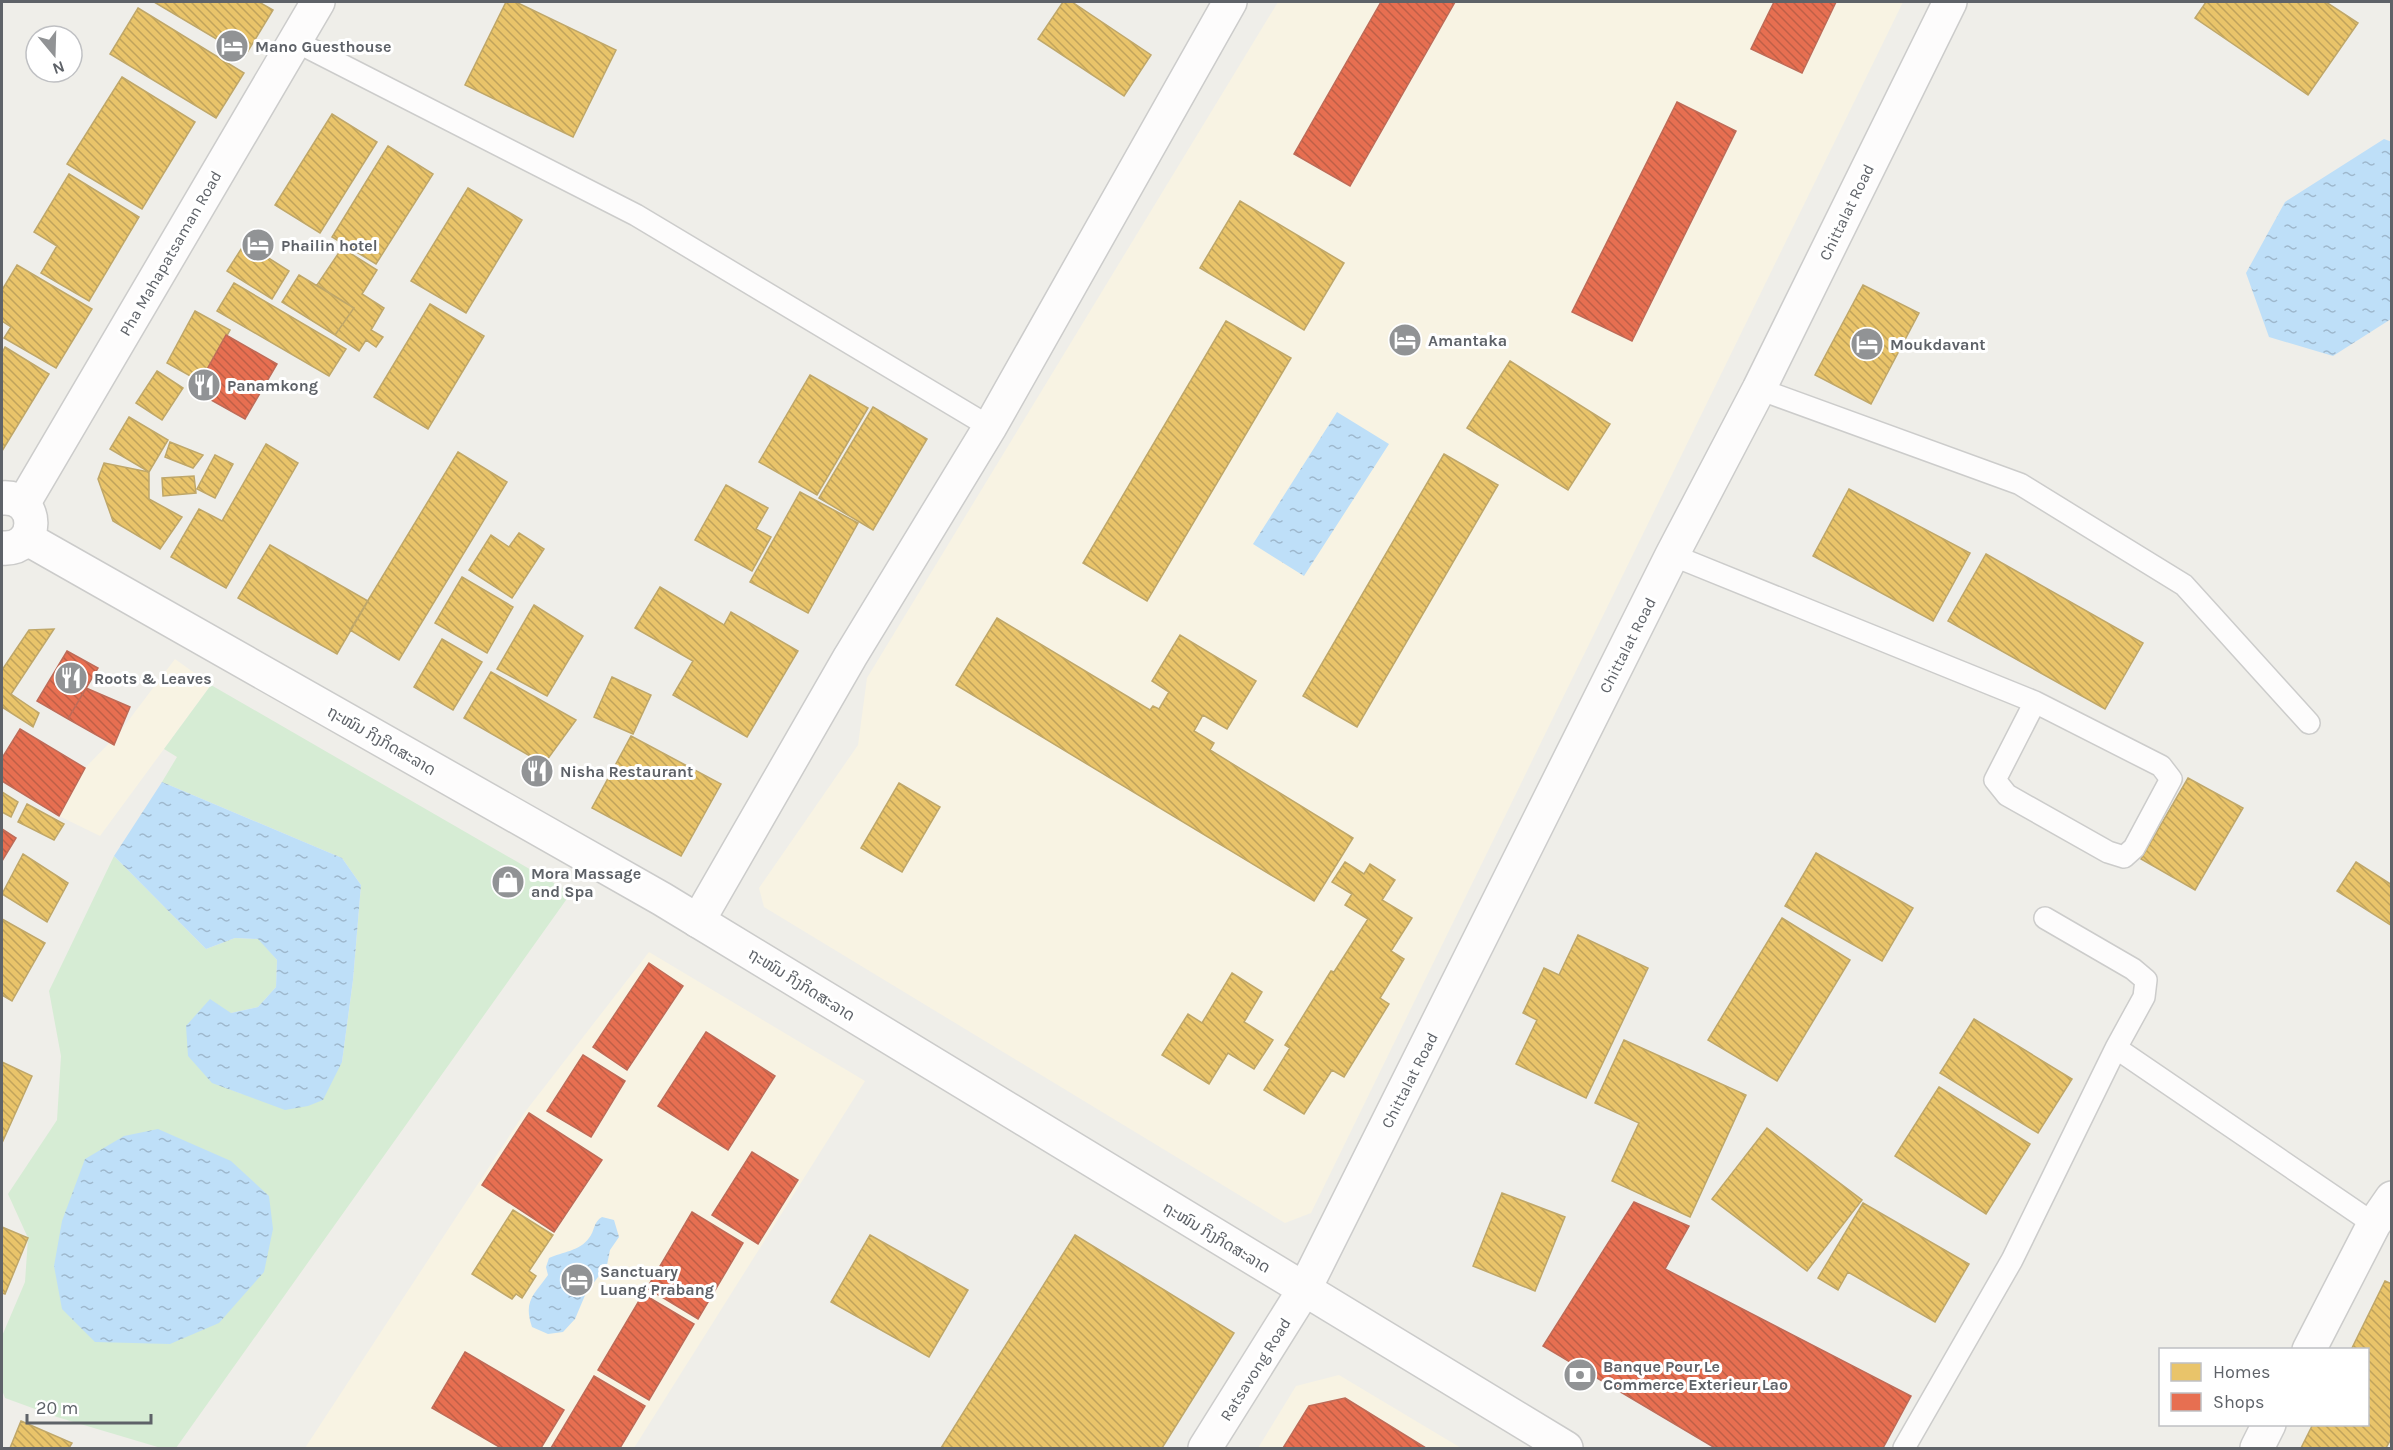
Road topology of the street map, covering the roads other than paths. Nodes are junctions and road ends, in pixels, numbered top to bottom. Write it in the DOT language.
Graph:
graph roads {
  1 [pos="318,2"];
  2 [pos="1230,2"];
  3 [pos="1950,2"];
  4 [pos="295,41"];
  5 [pos="1759,389"];
  6 [pos="990,427"];
  7 [pos="12,501"];
  8 [pos="14,543"];
  9 [pos="1672,555"];
  10 [pos="2035,702"];
  11 [pos="2309,723"];
  12 [pos="2044,918"];
  13 [pos="698,921"];
  14 [pos="2116,1048"];
  15 [pos="2383,1211"];
  16 [pos="1304,1290"];
  17 [pos="2310,1348"];
  18 [pos="2268,1426"];
  19 [pos="1205,1449"];
  20 [pos="1566,1449"];
  21 [pos="1904,1449"];
  22 [pos="2257,1449"];
  1 -- 4 [label="street, Pha Mahapatsaman Road"];
  2 -- 6 [label="street"];
  3 -- 5 [label="street, Chittalat Road"];
  4 -- 6 [label="lane"];
  4 -- 7 [label="street, Pha Mahapatsaman Road"];
  5 -- 9 [label="street, Chittalat Road"];
  5 -- 11 [label="lane"];
  6 -- 13 [label="street"];
  7 -- 8 [label="street"];
  8 -- 13 [label="street, ຖະໜົນ ກິງກິດສະລາດ"];
  9 -- 10 [label="lane"];
  9 -- 16 [label="street, Chittalat Road"];
  10 -- 10 [label="lane"];
  12 -- 14 [label="lane"];
  13 -- 16 [label="street, ຖະໜົນ ກິງກິດສະລາດ"];
  14 -- 15 [label="lane"];
  14 -- 21 [label="lane"];
  15 -- 17 [label="street"];
  16 -- 19 [label="street, Ratsavong Road"];
  16 -- 20 [label="street, ຖະໜົນ ກິງກິດສະລາດ"];
  18 -- 22 [label="street"];
}
